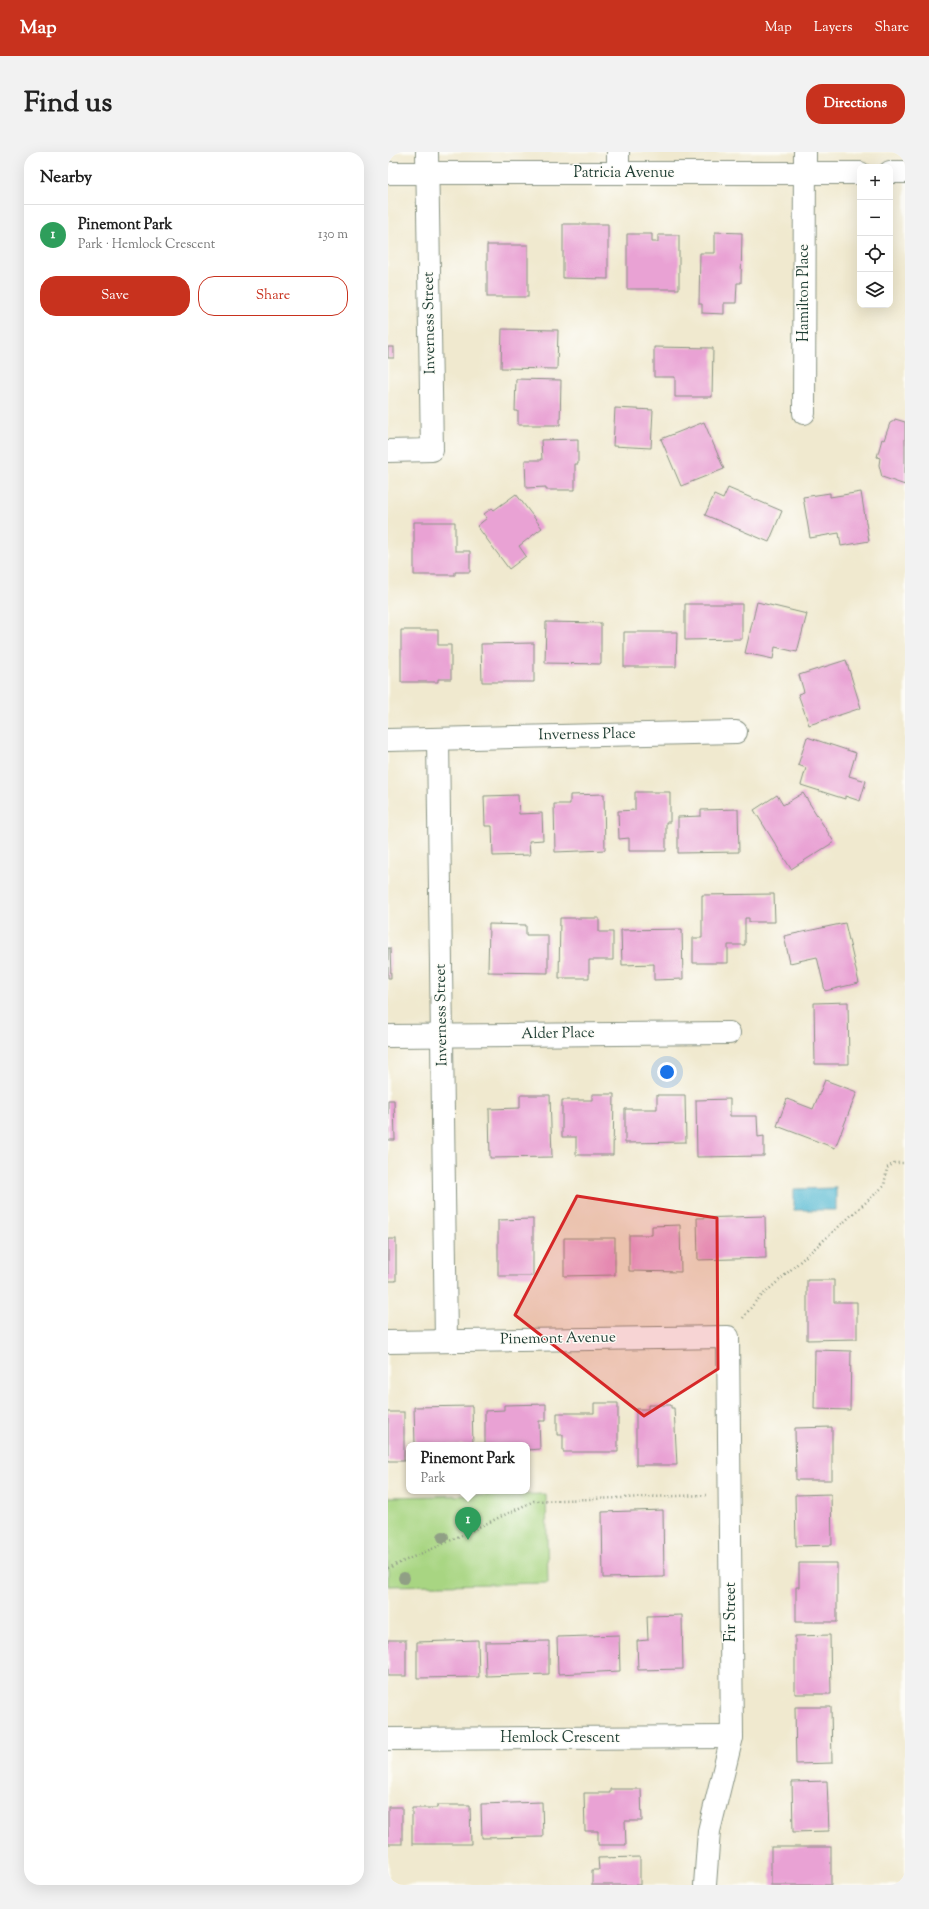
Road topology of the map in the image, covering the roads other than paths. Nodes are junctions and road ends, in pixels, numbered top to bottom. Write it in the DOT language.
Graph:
graph roads {
  1 [pos="427,152"];
  2 [pos="618,152"];
  3 [pos="805,162"];
  4 [pos="857,171"];
  5 [pos="893,172"];
  6 [pos="905,172"];
  7 [pos="388,173"];
  8 [pos="618,173"];
  9 [pos="427,174"];
  10 [pos="804,413"];
  11 [pos="388,451"];
  12 [pos="736,732"];
  13 [pos="438,739"];
  14 [pos="388,740"];
  15 [pos="729,1033"];
  16 [pos="388,1036"];
  17 [pos="442,1036"];
  18 [pos="728,1337"];
  19 [pos="446,1341"];
  20 [pos="388,1342"];
  21 [pos="732,1737"];
  22 [pos="388,1739"];
  23 [pos="705,1885"];
  1 -- 9 [label="street, Inverness Street"];
  2 -- 8 [label="street"];
  3 -- 4 [label="street, Patricia Avenue"];
  3 -- 8 [label="street, Patricia Avenue"];
  3 -- 10 [label="street, Hamilton Place"];
  5 -- 6 [label="street"];
  7 -- 9 [label="street, Patricia Avenue"];
  8 -- 9 [label="street, Patricia Avenue"];
  9 -- 11 [label="street, Inverness Street"];
  12 -- 13 [label="street, Inverness Place"];
  13 -- 14 [label="street"];
  13 -- 17 [label="street, Inverness Street"];
  15 -- 17 [label="street, Alder Place"];
  16 -- 17 [label="street, Alder Place"];
  17 -- 19 [label="street, Inverness Street"];
  18 -- 19 [label="street, Pinemont Avenue"];
  18 -- 21 [label="street, Fir Street"];
  19 -- 20 [label="street, Pinemont Avenue"];
  21 -- 22 [label="street, Hemlock Crescent"];
  21 -- 23 [label="street, Fir Street"];
}
